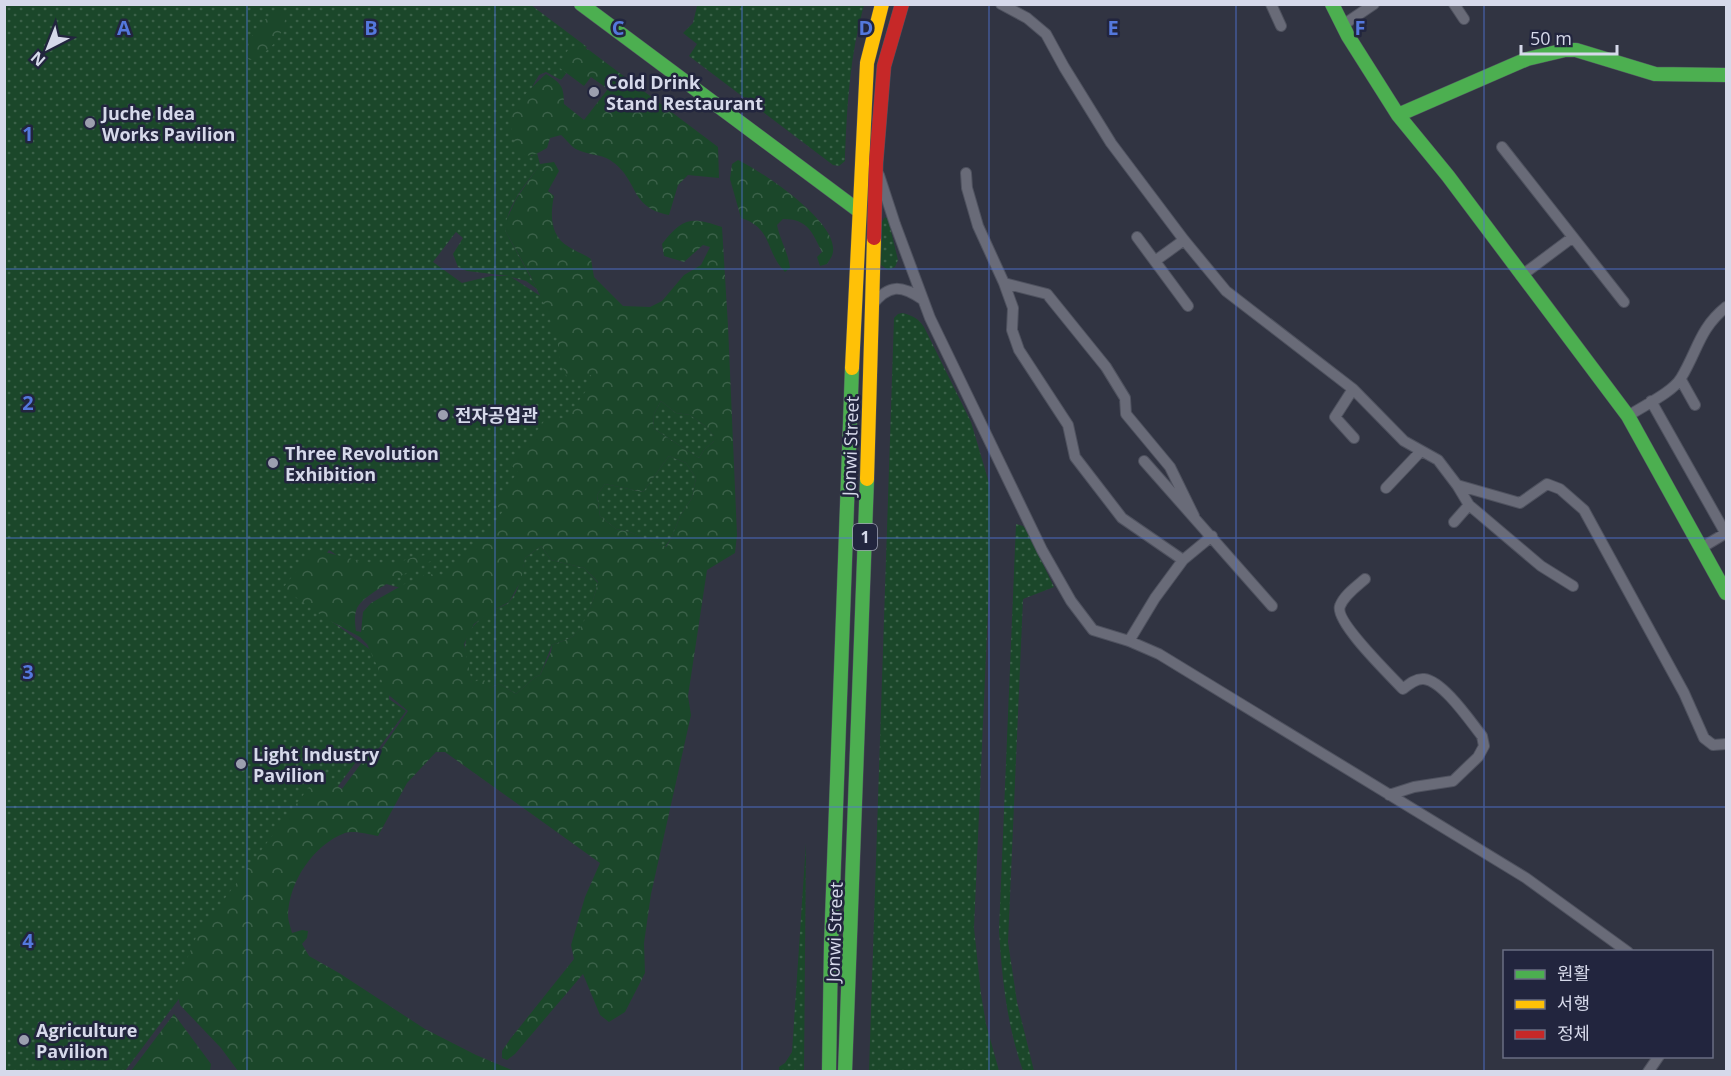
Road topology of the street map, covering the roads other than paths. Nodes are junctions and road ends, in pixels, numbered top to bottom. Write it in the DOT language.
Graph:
graph roads {
  1 [pos="581,4"];
  2 [pos="882,4"];
  3 [pos="902,4"];
  4 [pos="1001,4"];
  5 [pos="1271,4"];
  6 [pos="1332,4"];
  7 [pos="1374,4"];
  8 [pos="1454,4"];
  9 [pos="1464,19"];
  10 [pos="1343,25"];
  11 [pos="1281,26"];
  12 [pos="1726,75"];
  13 [pos="1398,115"];
  14 [pos="1502,147"];
  15 [pos="876,163"];
  16 [pos="966,173"];
  17 [pos="860,211"];
  18 [pos="1137,237"];
  19 [pos="1573,237"];
  20 [pos="1184,240"];
  21 [pos="1155,261"];
  22 [pos="1521,276"];
  23 [pos="1004,283"];
  24 [pos="922,300"];
  25 [pos="1624,302"];
  26 [pos="872,305"];
  27 [pos="1188,306"];
  28 [pos="1726,307"];
  29 [pos="1681,380"];
  30 [pos="1353,389"];
  31 [pos="1651,401"];
  32 [pos="1695,405"];
  33 [pos="1628,416"];
  34 [pos="1354,438"];
  35 [pos="1421,451"];
  36 [pos="1144,461"];
  37 [pos="1457,484"];
  38 [pos="1386,488"];
  39 [pos="1469,506"];
  40 [pos="1194,516"];
  41 [pos="1454,522"];
  42 [pos="1726,534"];
  43 [pos="1212,536"];
  44 [pos="1701,549"];
  45 [pos="1183,560"];
  46 [pos="1365,579"];
  47 [pos="1573,586"];
  48 [pos="1726,593"];
  49 [pos="1272,606"];
  50 [pos="1129,641"];
  51 [pos="1726,744"];
  52 [pos="1389,795"];
  53 [pos="1627,950"];
  54 [pos="1658,1058"];
  55 [pos="829,1071"];
  56 [pos="845,1071"];
  57 [pos="1648,1071"];
  1 -- 17 [label="main road"];
  2 -- 17 [label="main road, Jonwi Street / 1"];
  3 -- 15 [label="main road, Jonwi Street / 1"];
  4 -- 20 [label="street"];
  5 -- 11 [label="street"];
  6 -- 10 [label="main road"];
  7 -- 10 [label="street"];
  8 -- 9 [label="street"];
  10 -- 13 [label="main road"];
  12 -- 13 [label="main road"];
  13 -- 22 [label="main road"];
  14 -- 19 [label="street"];
  15 -- 24 [label="street"];
  15 -- 26 [label="main road, Jonwi Street / 1"];
  16 -- 23 [label="street"];
  17 -- 55 [label="main road, Jonwi Street / 1"];
  18 -- 21 [label="street"];
  19 -- 22 [label="street"];
  19 -- 25 [label="street"];
  20 -- 21 [label="street"];
  20 -- 30 [label="street"];
  21 -- 27 [label="street"];
  22 -- 33 [label="main road"];
  23 -- 40 [label="street"];
  23 -- 45 [label="street"];
  24 -- 26 [label="street"];
  24 -- 50 [label="street"];
  26 -- 56 [label="main road, Jonwi Street / 1"];
  28 -- 29 [label="street"];
  29 -- 31 [label="street"];
  29 -- 32 [label="street"];
  30 -- 34 [label="street"];
  30 -- 35 [label="street"];
  31 -- 33 [label="street"];
  31 -- 42 [label="street"];
  33 -- 44 [label="main road"];
  35 -- 37 [label="street"];
  35 -- 38 [label="street"];
  36 -- 40 [label="street"];
  37 -- 39 [label="street"];
  37 -- 51 [label="street"];
  39 -- 41 [label="street"];
  39 -- 47 [label="street"];
  40 -- 43 [label="street"];
  42 -- 44 [label="street"];
  43 -- 45 [label="street"];
  43 -- 49 [label="street"];
  44 -- 48 [label="main road"];
  45 -- 50 [label="street"];
  46 -- 52 [label="street"];
  50 -- 52 [label="street"];
  52 -- 53 [label="street"];
  54 -- 57 [label="street"];
}
